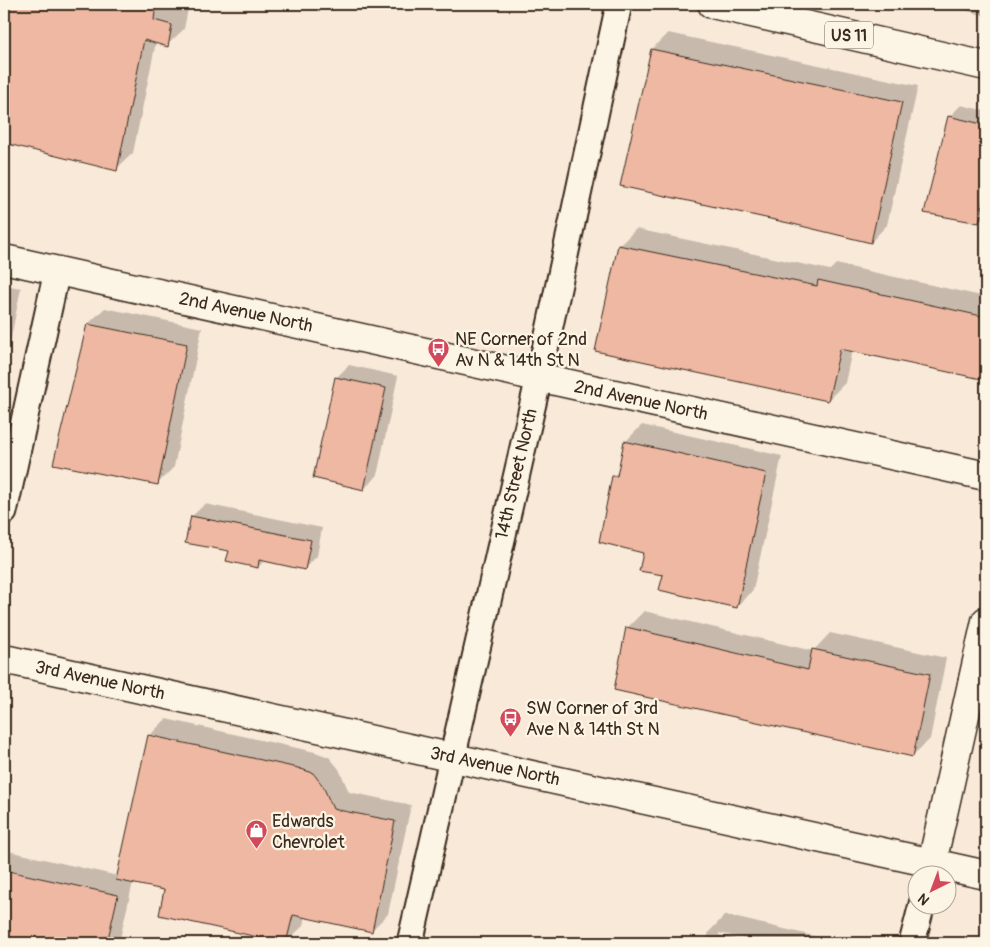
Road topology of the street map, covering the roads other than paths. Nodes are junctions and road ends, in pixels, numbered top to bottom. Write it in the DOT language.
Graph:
graph roads {
  1 [pos="619,4"];
  2 [pos="712,4"];
  3 [pos="986,66"];
  4 [pos="4,259"];
  5 [pos="58,271"];
  6 [pos="539,377"];
  7 [pos="986,476"];
  8 [pos="4,512"];
  9 [pos="986,621"];
  10 [pos="4,659"];
  11 [pos="452,756"];
  12 [pos="910,864"];
  13 [pos="932,864"];
  14 [pos="958,872"];
  15 [pos="986,875"];
  16 [pos="919,914"];
  17 [pos="410,943"];
  18 [pos="912,943"];
  1 -- 6 [label="street, 14th Street North"];
  2 -- 3 [label="main road, US 11"];
  4 -- 5 [label="main road, 2nd Avenue North"];
  5 -- 6 [label="main road, 2nd Avenue North"];
  5 -- 8 [label="street"];
  6 -- 7 [label="main road, 2nd Avenue North"];
  6 -- 11 [label="street, 14th Street North"];
  9 -- 13 [label="main road"];
  10 -- 11 [label="main road, 3rd Avenue North"];
  11 -- 12 [label="main road, 3rd Avenue North"];
  11 -- 17 [label="street, 14th Street North"];
  14 -- 15 [label="main road, 3rd Avenue North"];
  16 -- 18 [label="street"];
}
